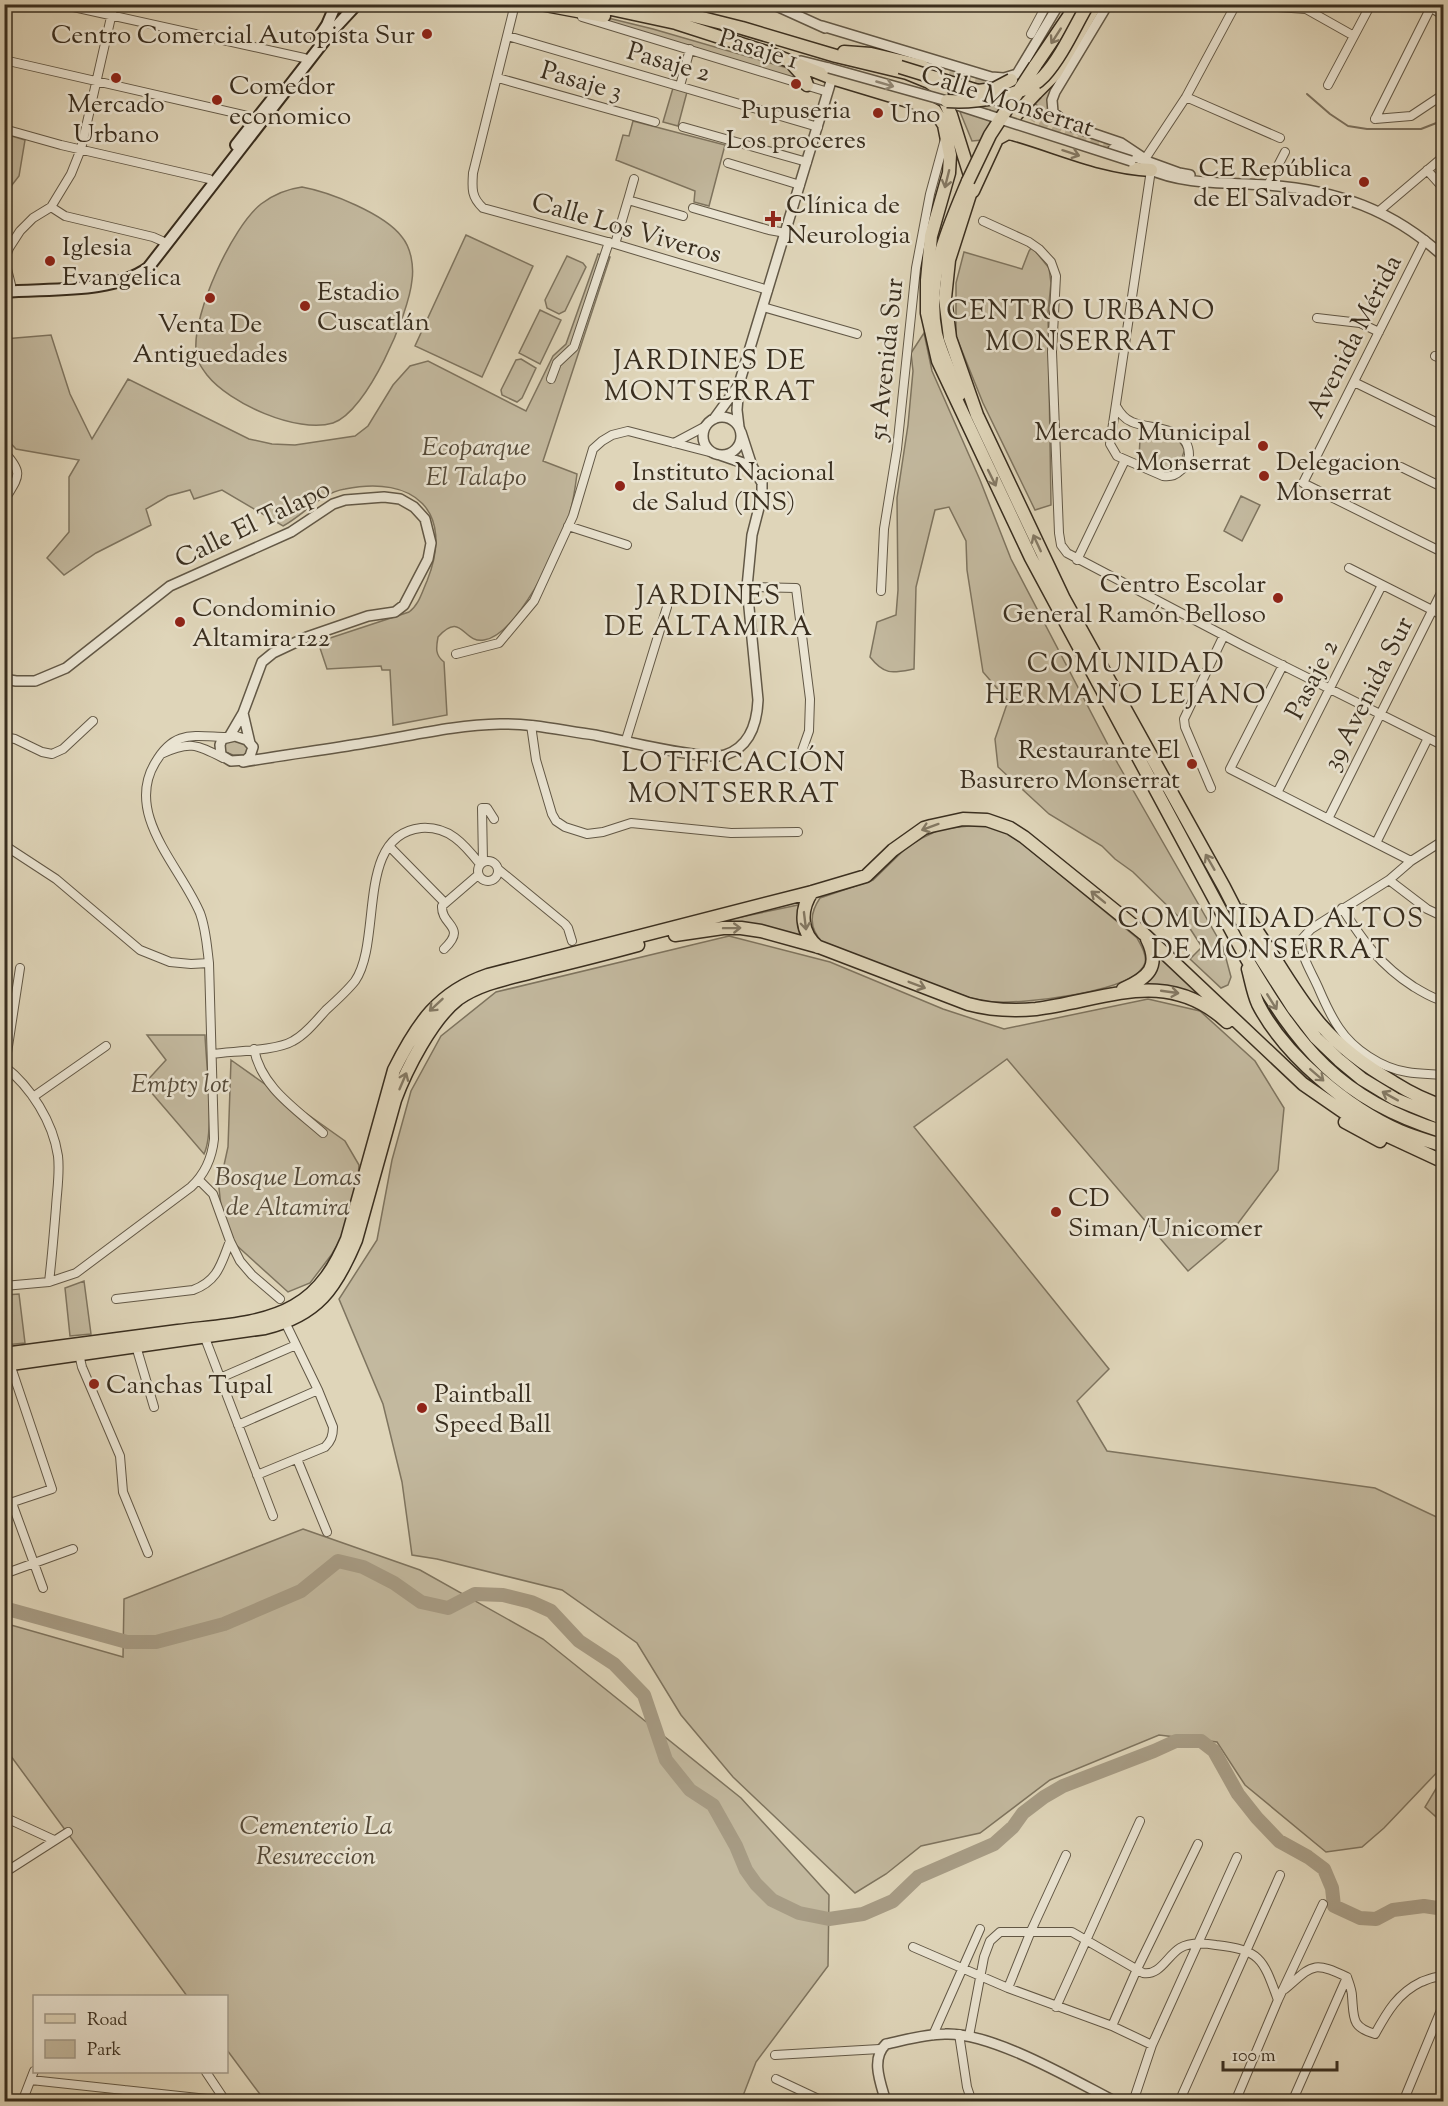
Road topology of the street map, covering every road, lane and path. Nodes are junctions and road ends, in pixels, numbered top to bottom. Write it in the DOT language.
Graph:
graph roads {
  1 [pos="60,4"];
  2 [pos="114,4"];
  3 [pos="336,4"];
  4 [pos="357,4"];
  5 [pos="515,4"];
  6 [pos="540,4"];
  7 [pos="588,4"];
  8 [pos="646,4"];
  9 [pos="669,4"];
  10 [pos="772,4"];
  11 [pos="1047,4"];
  12 [pos="1059,4"];
  13 [pos="1077,4"];
  14 [pos="1088,4"];
  15 [pos="1096,4"];
  16 [pos="1107,4"];
  17 [pos="1371,4"];
  18 [pos="1236,5"];
  19 [pos="1429,6"];
  20 [pos="112,15"];
  21 [pos="1443,15"];
  22 [pos="822,26"];
  23 [pos="742,28"];
  24 [pos="694,29"];
  25 [pos="1031,34"];
  26 [pos="508,36"];
  27 [pos="1354,36"];
  28 [pos="690,49"];
  29 [pos="810,49"];
  30 [pos="769,53"];
  31 [pos="304,58"];
  32 [pos="4,60"];
  33 [pos="851,60"];
  34 [pos="922,66"];
  35 [pos="936,70"];
  36 [pos="830,73"];
  37 [pos="1014,77"];
  38 [pos="498,78"];
  39 [pos="98,81"];
  40 [pos="807,85"];
  41 [pos="1328,85"];
  42 [pos="680,86"];
  43 [pos="828,92"];
  44 [pos="1443,94"];
  45 [pos="1186,97"];
  46 [pos="947,101"];
  47 [pos="257,118"];
  48 [pos="655,122"];
  49 [pos="683,127"];
  50 [pos="818,127"];
  51 [pos="4,129"];
  52 [pos="946,133"];
  53 [pos="1280,138"];
  54 [pos="997,140"];
  55 [pos="81,149"];
  56 [pos="1113,149"];
  57 [pos="1285,152"];
  58 [pos="1443,156"];
  59 [pos="807,162"];
  60 [pos="728,163"];
  61 [pos="1148,165"];
  62 [pos="1427,170"];
  63 [pos="209,179"];
  64 [pos="634,179"];
  65 [pos="800,184"];
  66 [pos="1268,185"];
  67 [pos="970,186"];
  68 [pos="1443,189"];
  69 [pos="628,200"];
  70 [pos="51,207"];
  71 [pos="693,208"];
  72 [pos="1378,212"];
  73 [pos="683,216"];
  74 [pos="984,221"];
  75 [pos="786,233"];
  76 [pos="1425,240"];
  77 [pos="162,241"];
  78 [pos="612,243"];
  79 [pos="1443,257"];
  80 [pos="5,261"];
  81 [pos="7,288"];
  82 [pos="768,290"];
  83 [pos="763,307"];
  84 [pos="1317,318"];
  85 [pos="1379,332"];
  86 [pos="857,334"];
  87 [pos="1435,356"];
  88 [pos="1443,360"];
  89 [pos="551,379"];
  90 [pos="1354,382"];
  91 [pos="740,384"];
  92 [pos="1116,406"];
  93 [pos="710,422"];
  94 [pos="968,425"];
  95 [pos="1443,426"];
  96 [pos="740,429"];
  97 [pos="674,443"];
  98 [pos="4,452"];
  99 [pos="716,453"];
  100 [pos="1125,460"];
  101 [pos="752,466"];
  102 [pos="1401,467"];
  103 [pos="1443,488"];
  104 [pos="4,501"];
  105 [pos="568,526"];
  106 [pos="627,545"];
  107 [pos="1443,553"];
  108 [pos="1077,560"];
  109 [pos="1348,568"];
  110 [pos="1382,585"];
  111 [pos="747,587"];
  112 [pos="1443,587"];
  113 [pos="881,591"];
  114 [pos="667,607"];
  115 [pos="1432,610"];
  116 [pos="1443,616"];
  117 [pos="1224,635"];
  118 [pos="456,654"];
  119 [pos="1283,665"];
  120 [pos="4,679"];
  121 [pos="1330,688"];
  122 [pos="243,712"];
  123 [pos="1380,714"];
  124 [pos="93,721"];
  125 [pos="531,725"];
  126 [pos="4,737"];
  127 [pos="227,737"];
  128 [pos="1428,738"];
  129 [pos="626,740"];
  130 [pos="251,745"];
  131 [pos="1443,746"];
  132 [pos="159,755"];
  133 [pos="282,755"];
  134 [pos="223,758"];
  135 [pos="243,762"];
  136 [pos="797,765"];
  137 [pos="1211,788"];
  138 [pos="1277,793"];
  139 [pos="494,819"];
  140 [pos="1328,819"];
  141 [pos="798,832"];
  142 [pos="1443,840"];
  143 [pos="1376,843"];
  144 [pos="4,845"];
  145 [pos="389,846"];
  146 [pos="1411,861"];
  147 [pos="481,863"];
  148 [pos="498,869"];
  149 [pos="478,875"];
  150 [pos="1389,880"];
  151 [pos="1224,886"];
  152 [pos="812,892"];
  153 [pos="445,903"];
  154 [pos="1342,908"];
  155 [pos="1443,917"];
  156 [pos="1143,934"];
  157 [pos="572,941"];
  158 [pos="819,947"];
  159 [pos="444,949"];
  160 [pos="1245,956"];
  161 [pos="209,963"];
  162 [pos="20,969"];
  163 [pos="1113,993"];
  164 [pos="1443,1001"];
  165 [pos="106,1046"];
  166 [pos="254,1049"];
  167 [pos="212,1054"];
  168 [pos="5,1066"];
  169 [pos="1443,1075"];
  170 [pos="33,1097"];
  171 [pos="1443,1106"];
  172 [pos="1443,1119"];
  173 [pos="323,1132"];
  174 [pos="1443,1132"];
  175 [pos="1443,1146"];
  176 [pos="1443,1162"];
  177 [pos="1443,1170"];
  178 [pos="199,1180"];
  179 [pos="230,1241"];
  180 [pos="50,1282"];
  181 [pos="4,1286"];
  182 [pos="116,1299"];
  183 [pos="280,1299"];
  184 [pos="285,1322"];
  185 [pos="205,1338"];
  186 [pos="296,1345"];
  187 [pos="136,1346"];
  188 [pos="79,1354"];
  189 [pos="6,1361"];
  190 [pos="220,1378"];
  191 [pos="318,1390"];
  192 [pos="154,1407"];
  193 [pos="238,1425"];
  194 [pos="297,1460"];
  195 [pos="257,1475"];
  196 [pos="8,1504"];
  197 [pos="273,1516"];
  198 [pos="327,1532"];
  199 [pos="73,1549"];
  200 [pos="148,1553"];
  201 [pos="33,1563"];
  202 [pos="4,1574"];
  203 [pos="43,1588"];
  204 [pos="4,1817"];
  205 [pos="1140,1821"];
  206 [pos="68,1832"];
  207 [pos="54,1840"];
  208 [pos="1198,1844"];
  209 [pos="1066,1855"];
  210 [pos="1237,1857"];
  211 [pos="4,1873"];
  212 [pos="1280,1875"];
  213 [pos="1323,1904"];
  214 [pos="980,1929"];
  215 [pos="1031,1931"];
  216 [pos="1087,1939"];
  217 [pos="1198,1944"];
  218 [pos="913,1947"];
  219 [pos="1247,1950"];
  220 [pos="962,1968"];
  221 [pos="1137,1969"];
  222 [pos="981,1977"];
  223 [pos="1347,1977"];
  224 [pos="1443,1977"];
  225 [pos="1008,1988"];
  226 [pos="1285,1989"];
  227 [pos="1278,2000"];
  228 [pos="1443,2003"];
  229 [pos="1056,2007"];
  230 [pos="1112,2026"];
  231 [pos="959,2034"];
  232 [pos="933,2035"];
  233 [pos="969,2036"];
  234 [pos="1152,2045"];
  235 [pos="880,2049"];
  236 [pos="775,2055"];
  237 [pos="33,2073"];
  238 [pos="207,2073"];
  239 [pos="776,2079"];
  240 [pos="31,2080"];
  241 [pos="124,2090"];
  242 [pos="22,2102"];
  243 [pos="122,2102"];
  244 [pos="825,2102"];
  245 [pos="886,2102"];
  246 [pos="972,2102"];
  247 [pos="1116,2102"];
  248 [pos="1133,2102"];
  249 [pos="1179,2102"];
  250 [pos="1235,2102"];
  251 [pos="1292,2102"];
  252 [pos="1403,2102"];
  1 -- 20 [label="street"];
  2 -- 20 [label="street"];
  3 -- 31 [label="main road"];
  4 -- 81 [label="main road"];
  5 -- 26 [label="street"];
  6 -- 24 [label="main road"];
  6 -- 28 [label="street, Pasaje 1"];
  7 -- 24 [label="main road"];
  8 -- 23 [label="main road"];
  9 -- 23 [label="main road"];
  10 -- 22 [label="street, Calle Monserrat"];
  11 -- 25 [label="street"];
  12 -- 37 [label="street"];
  13 -- 67 [label="main road, one-way, bridge"];
  14 -- 46 [label="main road, bridge"];
  15 -- 54 [label="main road, bridge"];
  16 -- 61 [label="street"];
  17 -- 27 [label="street"];
  18 -- 27 [label="street"];
  18 -- 45 [label="street"];
  19 -- 21 [label="street"];
  19 -- 44 [label="street"];
  20 -- 31 [label="street"];
  20 -- 39 [label="street"];
  22 -- 34 [label="street, Calle Monserrat"];
  22 -- 37 [label="street, Calle Monserrat"];
  23 -- 29 [label="main road"];
  24 -- 30 [label="main road"];
  26 -- 38 [label="street"];
  26 -- 42 [label="street, Pasaje 2"];
  27 -- 41 [label="street"];
  28 -- 40 [label="street, Pasaje 1"];
  28 -- 42 [label="street"];
  29 -- 33 [label="main road"];
  29 -- 34 [label="main road"];
  30 -- 36 [label="main road"];
  30 -- 40 [label="main road"];
  31 -- 47 [label="main road"];
  32 -- 39 [label="street"];
  33 -- 37 [label="main road, bridge"];
  33 -- 67 [label="main road"];
  34 -- 35 [label="street, Calle Monserrat"];
  36 -- 43 [label="street"];
  36 -- 46 [label="street, Calle Monserrat, one-way, bridge"];
  36 -- 52 [label="main road"];
  38 -- 48 [label="street, Pasaje 3"];
  38 -- 78 [label="street, Calle Los Viveros"];
  39 -- 47 [label="street"];
  39 -- 55 [label="street"];
  40 -- 43 [label="street, Pasaje 1"];
  42 -- 50 [label="street, Pasaje 2"];
  43 -- 50 [label="street"];
  45 -- 53 [label="street"];
  45 -- 61 [label="street"];
  46 -- 61 [label="street, Calle Monserrat, bridge"];
  47 -- 63 [label="main road"];
  49 -- 59 [label="street"];
  50 -- 59 [label="street"];
  51 -- 55 [label="street"];
  52 -- 94 [label="main road, one-way"];
  52 -- 113 [label="street, 51 Avenida Sur"];
  54 -- 61 [label="main road, one-way"];
  54 -- 67 [label="main road"];
  55 -- 63 [label="street"];
  55 -- 70 [label="street"];
  56 -- 61 [label="street, Calle Monserrat"];
  57 -- 66 [label="street"];
  58 -- 62 [label="street"];
  59 -- 65 [label="street"];
  60 -- 65 [label="street"];
  61 -- 66 [label="street, Calle Monserrat"];
  61 -- 92 [label="street"];
  62 -- 68 [label="street"];
  62 -- 72 [label="street"];
  63 -- 77 [label="main road"];
  64 -- 69 [label="street"];
  65 -- 75 [label="street"];
  66 -- 72 [label="street, Calle Monserrat"];
  67 -- 94 [label="main road"];
  151 -- 67 [label="main road, one-way"];
  69 -- 73 [label="street"];
  69 -- 78 [label="street"];
  70 -- 77 [label="street"];
  70 -- 80 [label="street"];
  71 -- 75 [label="street"];
  72 -- 76 [label="street, Calle Monserrat"];
  74 -- 108 [label="street"];
  75 -- 82 [label="street"];
  76 -- 79 [label="street, Calle Monserrat"];
  76 -- 85 [label="street, Avenida Mérida"];
  77 -- 81 [label="main road"];
  78 -- 82 [label="street, Calle Los Viveros"];
  78 -- 89 [label="street"];
  80 -- 81 [label="street"];
  82 -- 83 [label="street"];
  83 -- 86 [label="street"];
  83 -- 91 [label="street"];
  84 -- 85 [label="street"];
  85 -- 90 [label="street, Avenida Mérida"];
  87 -- 88 [label="street"];
  90 -- 95 [label="street"];
  90 -- 107 [label="street, Avenida Mérida"];
  91 -- 93 [label="street"];
  91 -- 96 [label="street"];
  92 -- 100 [label="street"];
  92 -- 100 [label="street"];
  93 -- 96 [label="street"];
  93 -- 97 [label="street"];
  93 -- 99 [label="street"];
  94 -- 160 [label="main road, one-way"];
  96 -- 99 [label="street"];
  96 -- 101 [label="street"];
  97 -- 99 [label="street"];
  97 -- 105 [label="street"];
  98 -- 104 [label="street"];
  99 -- 101 [label="street"];
  100 -- 108 [label="street"];
  101 -- 111 [label="street"];
  102 -- 103 [label="street"];
  105 -- 106 [label="street"];
  105 -- 118 [label="street"];
  108 -- 117 [label="street"];
  109 -- 110 [label="street"];
  110 -- 115 [label="street"];
  110 -- 121 [label="street, Pasaje 2"];
  111 -- 129 [label="street"];
  111 -- 136 [label="street"];
  112 -- 115 [label="street, 39 Avenida Sur"];
  114 -- 129 [label="street"];
  115 -- 116 [label="street"];
  115 -- 123 [label="street, 39 Avenida Sur"];
  117 -- 119 [label="street"];
  117 -- 137 [label="street"];
  119 -- 121 [label="street"];
  119 -- 138 [label="street"];
  120 -- 122 [label="street, Calle El Talapo"];
  121 -- 123 [label="street"];
  121 -- 138 [label="street, Pasaje 2"];
  122 -- 127 [label="street, Calle El Talapo"];
  122 -- 130 [label="street"];
  123 -- 128 [label="street"];
  123 -- 140 [label="street, 39 Avenida Sur"];
  124 -- 126 [label="street"];
  125 -- 129 [label="street"];
  125 -- 133 [label="street"];
  125 -- 141 [label="street"];
  127 -- 130 [label="street"];
  127 -- 132 [label="street"];
  127 -- 134 [label="street"];
  128 -- 131 [label="street"];
  128 -- 143 [label="street"];
  130 -- 133 [label="street"];
  130 -- 135 [label="street"];
  132 -- 134 [label="street"];
  132 -- 161 [label="street"];
  133 -- 135 [label="street"];
  134 -- 135 [label="street"];
  138 -- 140 [label="street"];
  139 -- 147 [label="street"];
  140 -- 143 [label="street"];
  142 -- 146 [label="street"];
  143 -- 146 [label="street"];
  144 -- 161 [label="street"];
  145 -- 147 [label="street"];
  145 -- 153 [label="street"];
  145 -- 166 [label="street"];
  146 -- 150 [label="street"];
  147 -- 148 [label="street"];
  147 -- 149 [label="street"];
  148 -- 149 [label="street"];
  148 -- 157 [label="street"];
  149 -- 153 [label="street"];
  150 -- 154 [label="street"];
  150 -- 155 [label="street"];
  151 -- 171 [label="main road"];
  172 -- 151 [label="main road, one-way"];
  156 -- 152 [label="main road, one-way"];
  152 -- 158 [label="main road, one-way"];
  152 -- 189 [label="main road, one-way"];
  153 -- 159 [label="street"];
  154 -- 164 [label="street"];
  154 -- 169 [label="street"];
  156 -- 163 [label="main road"];
  156 -- 176 [label="main road"];
  158 -- 163 [label="main road, one-way"];
  184 -- 158 [label="main road, one-way"];
  160 -- 174 [label="main road, one-way"];
  160 -- 175 [label="main road, one-way"];
  161 -- 167 [label="street"];
  162 -- 168 [label="street"];
  163 -- 177 [label="main road, one-way"];
  165 -- 170 [label="street"];
  166 -- 167 [label="street"];
  166 -- 173 [label="street"];
  167 -- 178 [label="street"];
  168 -- 170 [label="street"];
  170 -- 180 [label="street"];
  178 -- 179 [label="street"];
  178 -- 180 [label="street"];
  179 -- 182 [label="street"];
  179 -- 183 [label="street"];
  180 -- 181 [label="street"];
  184 -- 185 [label="main road"];
  184 -- 186 [label="street"];
  185 -- 187 [label="main road"];
  185 -- 190 [label="street"];
  186 -- 190 [label="street"];
  186 -- 191 [label="street"];
  187 -- 188 [label="main road"];
  187 -- 192 [label="street"];
  188 -- 189 [label="main road"];
  188 -- 200 [label="street"];
  189 -- 196 [label="street"];
  190 -- 193 [label="street"];
  191 -- 193 [label="street"];
  191 -- 194 [label="street"];
  193 -- 195 [label="street"];
  194 -- 195 [label="street"];
  194 -- 198 [label="street"];
  195 -- 197 [label="street"];
  196 -- 201 [label="street"];
  199 -- 201 [label="street"];
  201 -- 202 [label="street"];
  201 -- 203 [label="street"];
  204 -- 207 [label="street"];
  205 -- 216 [label="street"];
  206 -- 207 [label="street"];
  207 -- 211 [label="street"];
  208 -- 221 [label="street"];
  209 -- 215 [label="street"];
  210 -- 217 [label="street"];
  212 -- 219 [label="street"];
  213 -- 226 [label="street"];
  214 -- 220 [label="street"];
  215 -- 216 [label="street"];
  215 -- 222 [label="street"];
  215 -- 225 [label="street"];
  216 -- 221 [label="street"];
  216 -- 229 [label="street"];
  217 -- 219 [label="street"];
  217 -- 221 [label="street"];
  217 -- 234 [label="street"];
  218 -- 220 [label="street"];
  219 -- 227 [label="street"];
  219 -- 249 [label="street"];
  220 -- 222 [label="street"];
  220 -- 232 [label="street"];
  221 -- 230 [label="street"];
  222 -- 225 [label="street"];
  222 -- 233 [label="street"];
  223 -- 224 [label="street"];
  223 -- 226 [label="street"];
  223 -- 251 [label="street"];
  225 -- 229 [label="street"];
  226 -- 227 [label="street"];
  227 -- 250 [label="street"];
  228 -- 252 [label="street"];
  229 -- 230 [label="street"];
  230 -- 234 [label="street"];
  231 -- 232 [label="street"];
  231 -- 233 [label="street"];
  231 -- 246 [label="street"];
  232 -- 235 [label="street"];
  233 -- 247 [label="street"];
  234 -- 248 [label="street"];
  235 -- 236 [label="street"];
  235 -- 245 [label="street"];
  237 -- 240 [label="street"];
  238 -- 241 [label="street"];
  239 -- 244 [label="street"];
  240 -- 241 [label="street"];
  240 -- 242 [label="street"];
  241 -- 243 [label="street"];
}
